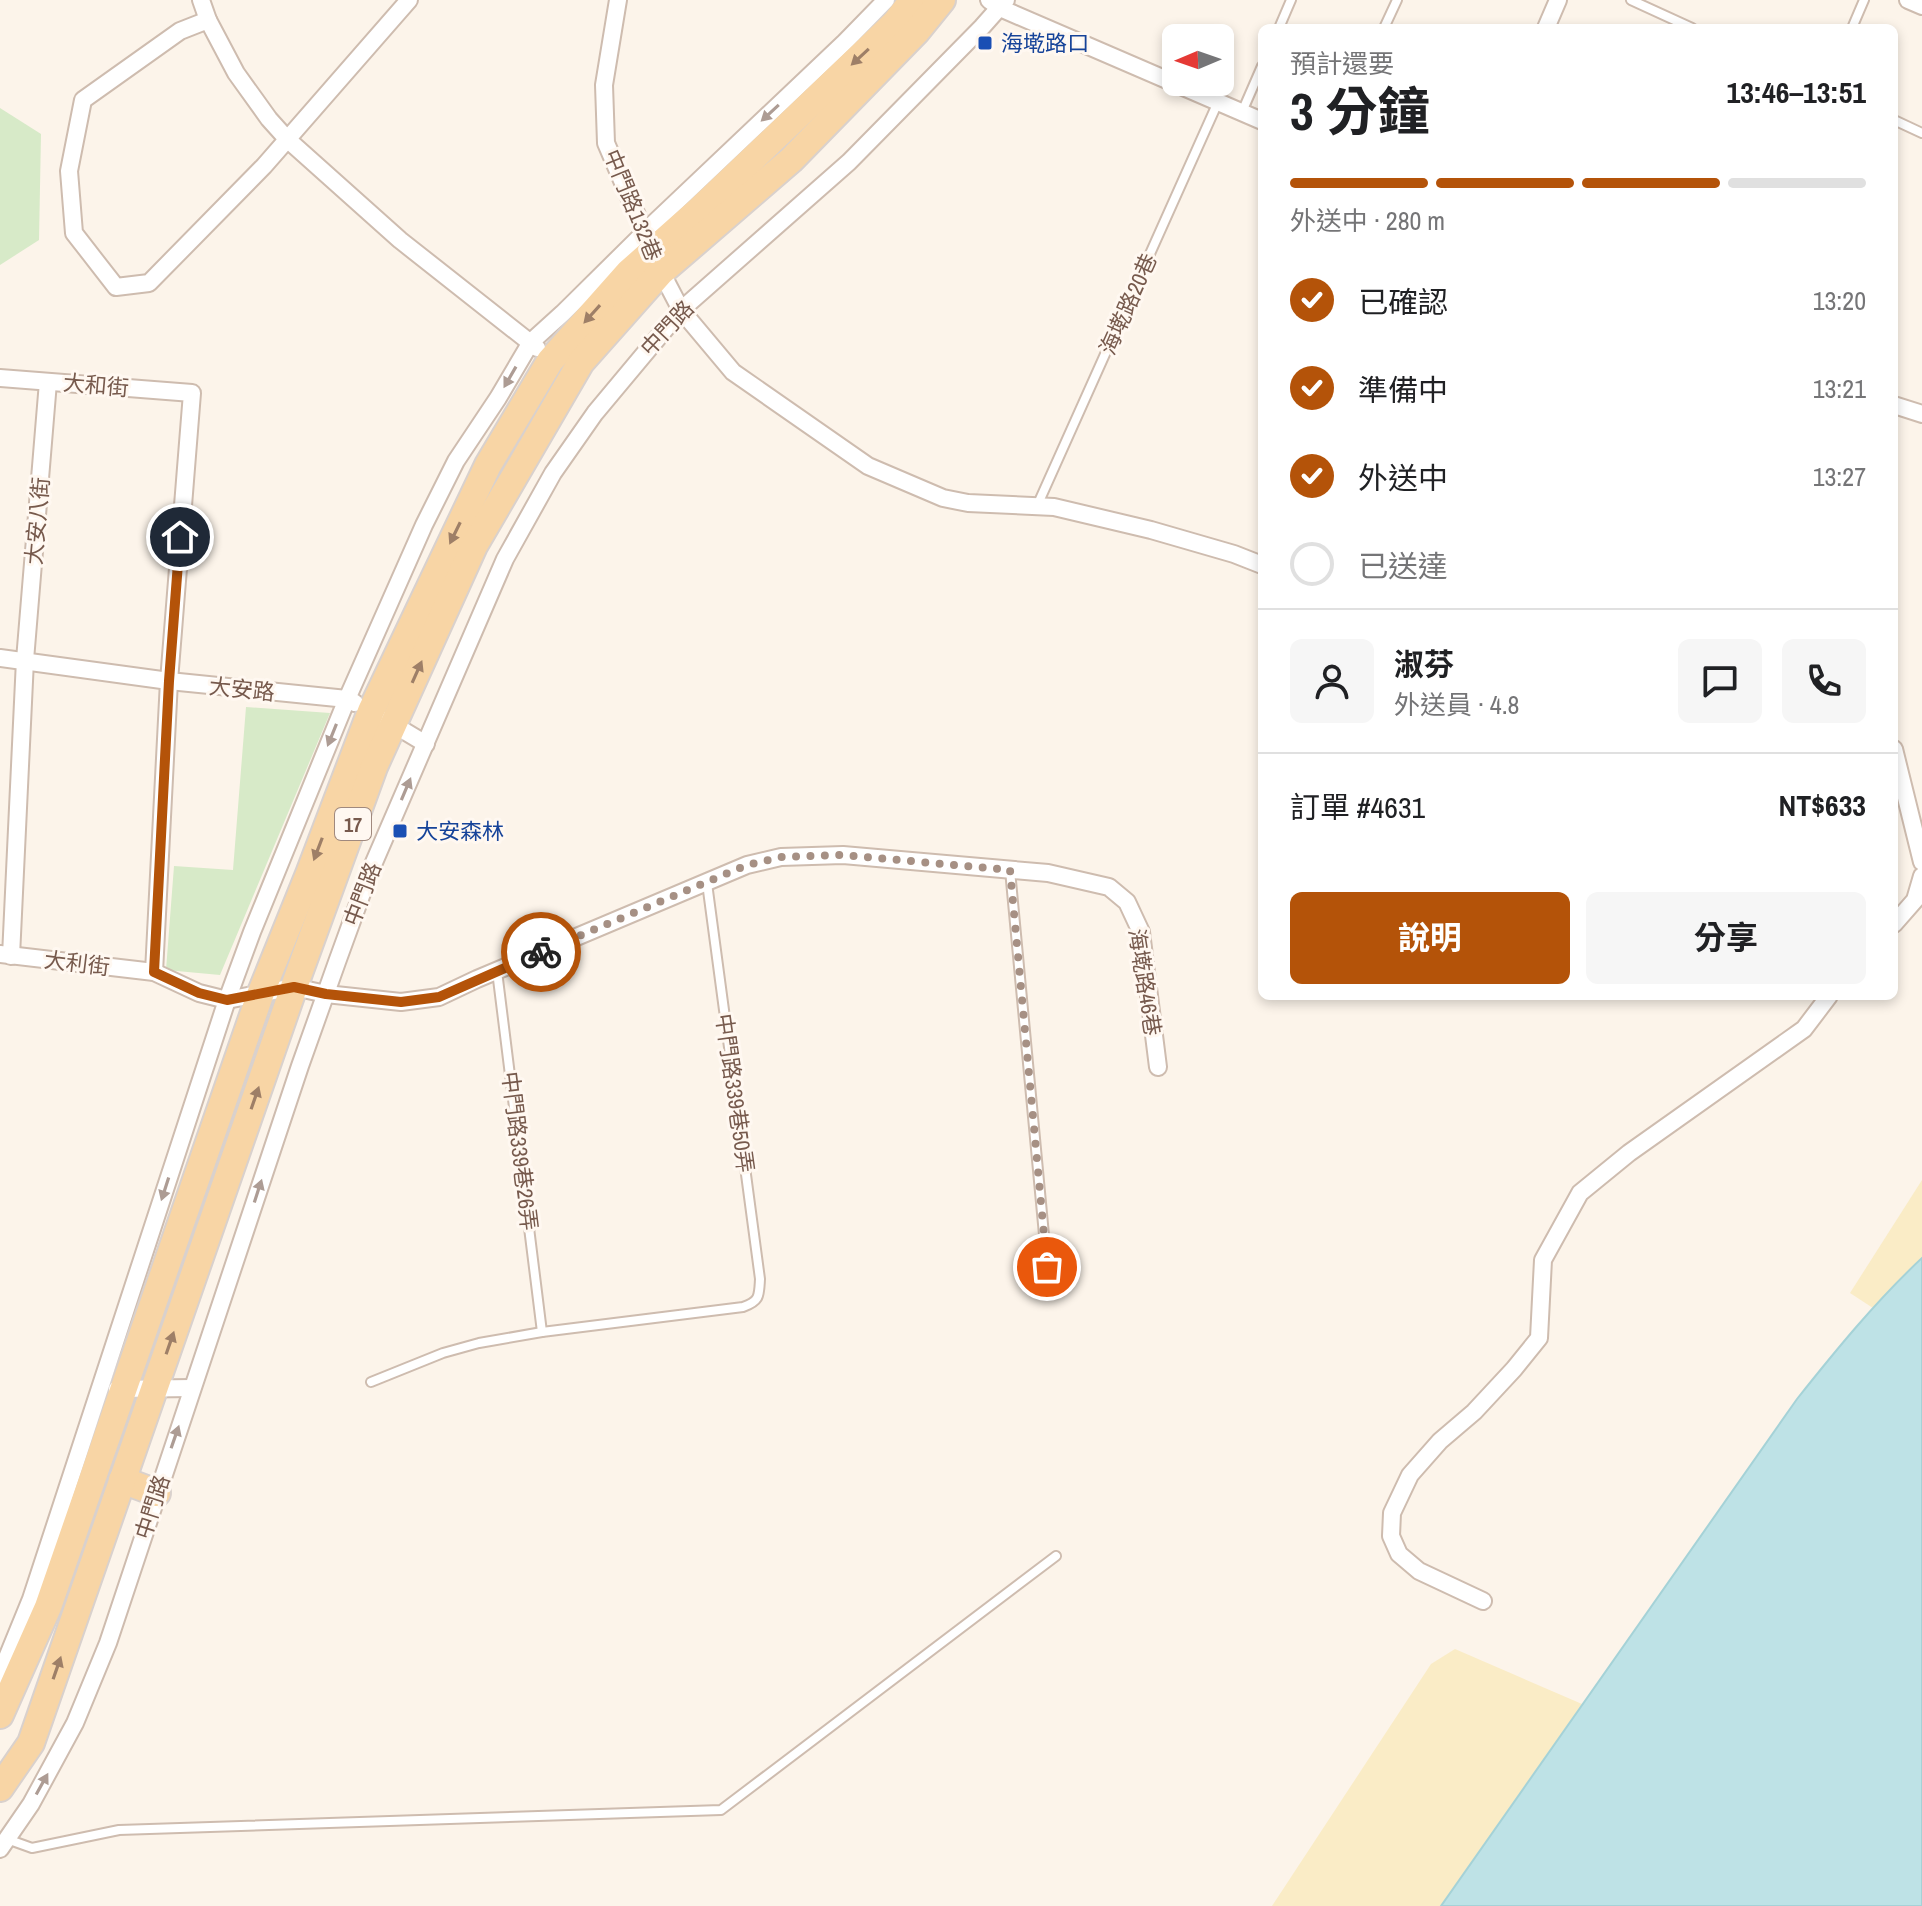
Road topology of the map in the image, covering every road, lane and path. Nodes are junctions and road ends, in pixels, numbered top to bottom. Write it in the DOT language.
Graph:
graph roads {
  1 [pos="201,0"];
  2 [pos="409,0"];
  3 [pos="618,0"];
  4 [pos="886,0"];
  5 [pos="913,0"];
  6 [pos="942,0"];
  7 [pos="1291,0"];
  8 [pos="1397,0"];
  9 [pos="1558,0"];
  10 [pos="1631,0"];
  11 [pos="1864,0"];
  12 [pos="1908,0"];
  13 [pos="998,3"];
  14 [pos="1922,6"];
  15 [pos="208,20"];
  16 [pos="1281,24"];
  17 [pos="1386,24"];
  18 [pos="1548,24"];
  19 [pos="1683,24"];
  20 [pos="1854,24"];
  21 [pos="1258,75"];
  22 [pos="1218,101"];
  23 [pos="1242,112"];
  24 [pos="1258,119"];
  25 [pos="1898,122"];
  26 [pos="1922,133"];
  27 [pos="287,139"];
  28 [pos="652,252"];
  29 [pos="681,310"];
  30 [pos="531,342"];
  31 [pos="550,361"];
  32 [pos="0,378"];
  33 [pos="48,382"];
  34 [pos="1898,406"];
  35 [pos="1922,414"];
  36 [pos="1037,506"];
  37 [pos="1258,563"];
  38 [pos="0,658"];
  39 [pos="25,660"];
  40 [pos="169,681"];
  41 [pos="347,699"];
  42 [pos="382,718"];
  43 [pos="426,744"];
  44 [pos="1898,765"];
  45 [pos="1922,862"];
  46 [pos="1010,870"];
  47 [pos="1922,876"];
  48 [pos="707,882"];
  49 [pos="1898,919"];
  50 [pos="6,955"];
  51 [pos="497,970"];
  52 [pos="154,972"];
  53 [pos="294,987"];
  54 [pos="326,994"];
  55 [pos="260,995"];
  56 [pos="227,1000"];
  57 [pos="1826,1000"];
  58 [pos="1158,1067"];
  59 [pos="1047,1267"];
  60 [pos="542,1332"];
  61 [pos="371,1382"];
  62 [pos="154,1388"];
  63 [pos="192,1388"];
  64 [pos="112,1389"];
  65 [pos="122,1480"];
  66 [pos="157,1493"];
  67 [pos="1056,1556"];
  68 [pos="1483,1601"];
  69 [pos="0,1675"];
  70 [pos="0,1715"];
  71 [pos="0,1788"];
  72 [pos="3,1844"];
  1 -- 15 [label="street"];
  2 -- 27 [label="street"];
  3 -- 28 [label="street, 中門路132巷"];
  4 -- 28 [label="street, 中門路, one-way"];
  5 -- 28 [label="main road, 中門路 / 17, one-way"];
  6 -- 28 [label="main road, 中門路 / 17"];
  7 -- 16 [label="lane"];
  8 -- 17 [label="lane"];
  9 -- 18 [label="street"];
  10 -- 19 [label="lane"];
  11 -- 20 [label="lane"];
  12 -- 14 [label="street"];
  13 -- 22 [label="street"];
  13 -- 29 [label="street, 中門路"];
  15 -- 27 [label="street"];
  15 -- 27 [label="street"];
  21 -- 23 [label="lane"];
  22 -- 23 [label="street"];
  22 -- 36 [label="lane, 海墘路20巷"];
  23 -- 24 [label="street"];
  25 -- 26 [label="lane"];
  27 -- 30 [label="street"];
  28 -- 29 [label="street, 中門路132巷"];
  28 -- 30 [label="street, 中門路"];
  28 -- 31 [label="main road, 中門路 / 17, one-way"];
  42 -- 28 [label="main road, 中門路 / 17, one-way"];
  29 -- 36 [label="street, 中門路132巷"];
  29 -- 43 [label="street, 中門路"];
  30 -- 31 [label="street"];
  30 -- 41 [label="street, 中門路, one-way"];
  31 -- 42 [label="main road, 中門路 / 17, one-way"];
  32 -- 33 [label="street, 大和街"];
  33 -- 39 [label="street, 大安八街"];
  33 -- 40 [label="street, 大和街"];
  34 -- 35 [label="street"];
  36 -- 37 [label="street, 中門路132巷"];
  38 -- 39 [label="street, 大安路"];
  39 -- 40 [label="street, 大安路"];
  39 -- 50 [label="street, 大安八街"];
  40 -- 41 [label="street, 大安路"];
  40 -- 52 [label="street"];
  41 -- 42 [label="street, 大安路"];
  41 -- 56 [label="street, 中門路, one-way"];
  42 -- 43 [label="street, 大安路"];
  42 -- 53 [label="main road, 中門路 / 17"];
  42 -- 55 [label="main road, 中門路 / 17, one-way"];
  54 -- 43 [label="street, 中門路, one-way"];
  44 -- 45 [label="street"];
  46 -- 48 [label="street, 海墘路46巷"];
  46 -- 58 [label="street, 海墘路46巷"];
  46 -- 59 [label="lane"];
  47 -- 49 [label="street"];
  48 -- 51 [label="street, 海墘路46巷"];
  48 -- 60 [label="lane, 中門路339巷50弄"];
  50 -- 52 [label="street, 大利街"];
  51 -- 54 [label="street, 海墘路46巷"];
  51 -- 60 [label="lane, 中門路339巷26弄"];
  52 -- 56 [label="street, 大利街"];
  53 -- 54 [label="street, 海墘路46巷"];
  53 -- 55 [label="street"];
  62 -- 53 [label="main road, 中門路 / 17, one-way"];
  63 -- 54 [label="street, 中門路, one-way"];
  55 -- 56 [label="street"];
  55 -- 64 [label="main road, 中門路 / 17"];
  56 -- 64 [label="street, 中門路, one-way"];
  57 -- 68 [label="street"];
  60 -- 61 [label="lane"];
  62 -- 63 [label="street"];
  62 -- 64 [label="street"];
  62 -- 65 [label="main road, 中門路 / 17"];
  66 -- 63 [label="street, 中門路, one-way"];
  64 -- 69 [label="street, 中門路"];
  64 -- 70 [label="main road, 中門路 / 17"];
  65 -- 66 [label="main road"];
  71 -- 65 [label="main road, 中門路 / 17, one-way"];
  72 -- 66 [label="street, 中門路, one-way"];
  67 -- 72 [label="lane"];
}
